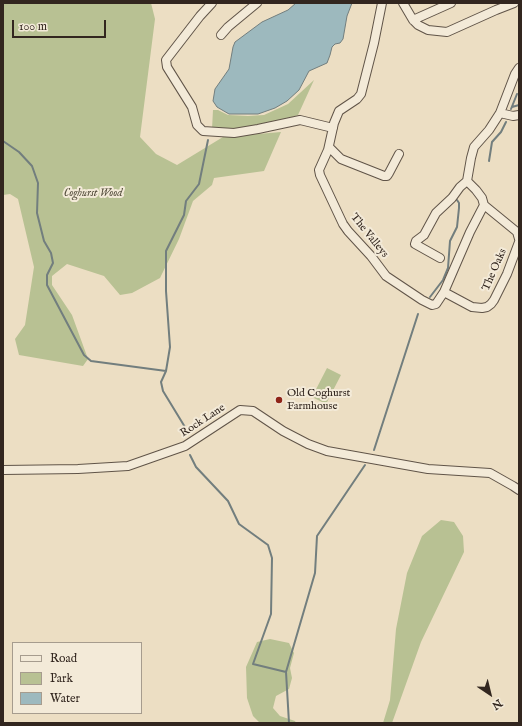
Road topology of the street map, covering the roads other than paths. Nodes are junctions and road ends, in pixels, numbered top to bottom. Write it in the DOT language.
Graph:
graph roads {
  1 [pos="212,3"];
  2 [pos="257,3"];
  3 [pos="382,3"];
  4 [pos="404,3"];
  5 [pos="451,3"];
  6 [pos="514,3"];
  7 [pos="413,20"];
  8 [pos="221,35"];
  9 [pos="519,68"];
  10 [pos="500,113"];
  11 [pos="519,115"];
  12 [pos="332,128"];
  13 [pos="329,147"];
  14 [pos="399,154"];
  15 [pos="467,181"];
  16 [pos="484,205"];
  17 [pos="519,240"];
  18 [pos="440,258"];
  19 [pos="444,292"];
  20 [pos="3,470"];
  21 [pos="519,490"];
  1 -- 12 [label="street"];
  2 -- 8 [label="street"];
  3 -- 12 [label="street, The Valleys"];
  4 -- 7 [label="street"];
  5 -- 7 [label="street"];
  6 -- 7 [label="street"];
  9 -- 10 [label="street"];
  10 -- 11 [label="street"];
  10 -- 15 [label="street"];
  12 -- 13 [label="street, The Valleys"];
  13 -- 14 [label="street"];
  13 -- 19 [label="street, The Valleys"];
  15 -- 16 [label="street"];
  15 -- 18 [label="street"];
  16 -- 17 [label="street, The Oaks"];
  16 -- 19 [label="street"];
  17 -- 19 [label="street, The Oaks"];
  20 -- 21 [label="street, Rock Lane"];
}
